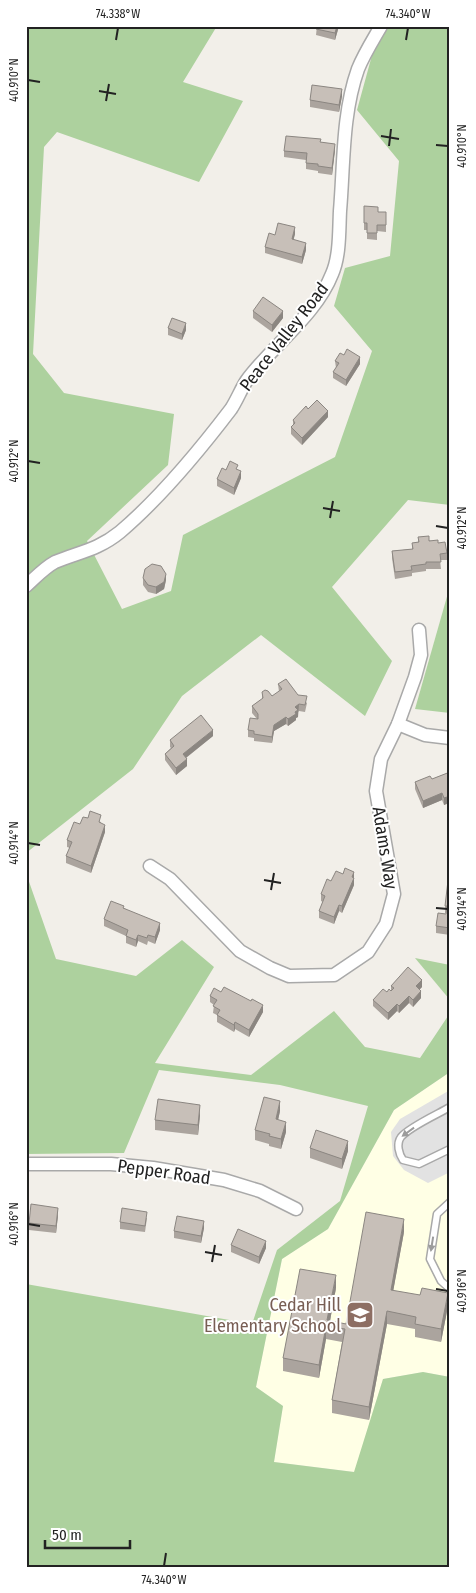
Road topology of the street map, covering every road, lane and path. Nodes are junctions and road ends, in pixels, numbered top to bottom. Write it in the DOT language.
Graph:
graph roads {
  1 [pos="382,26"];
  2 [pos="26,586"];
  3 [pos="419,630"];
  4 [pos="398,724"];
  5 [pos="450,738"];
  6 [pos="150,866"];
  7 [pos="450,1107"];
  8 [pos="450,1149"];
  9 [pos="26,1164"];
  10 [pos="450,1202"];
  11 [pos="296,1209"];
  12 [pos="450,1289"];
  1 -- 2 [label="street, Peace Valley Road"];
  3 -- 4 [label="street, Adams Way"];
  4 -- 5 [label="street"];
  4 -- 6 [label="street, Adams Way"];
  7 -- 8 [label="lane, one-way"];
  9 -- 11 [label="street, Pepper Road"];
  10 -- 12 [label="lane, one-way"];
}
